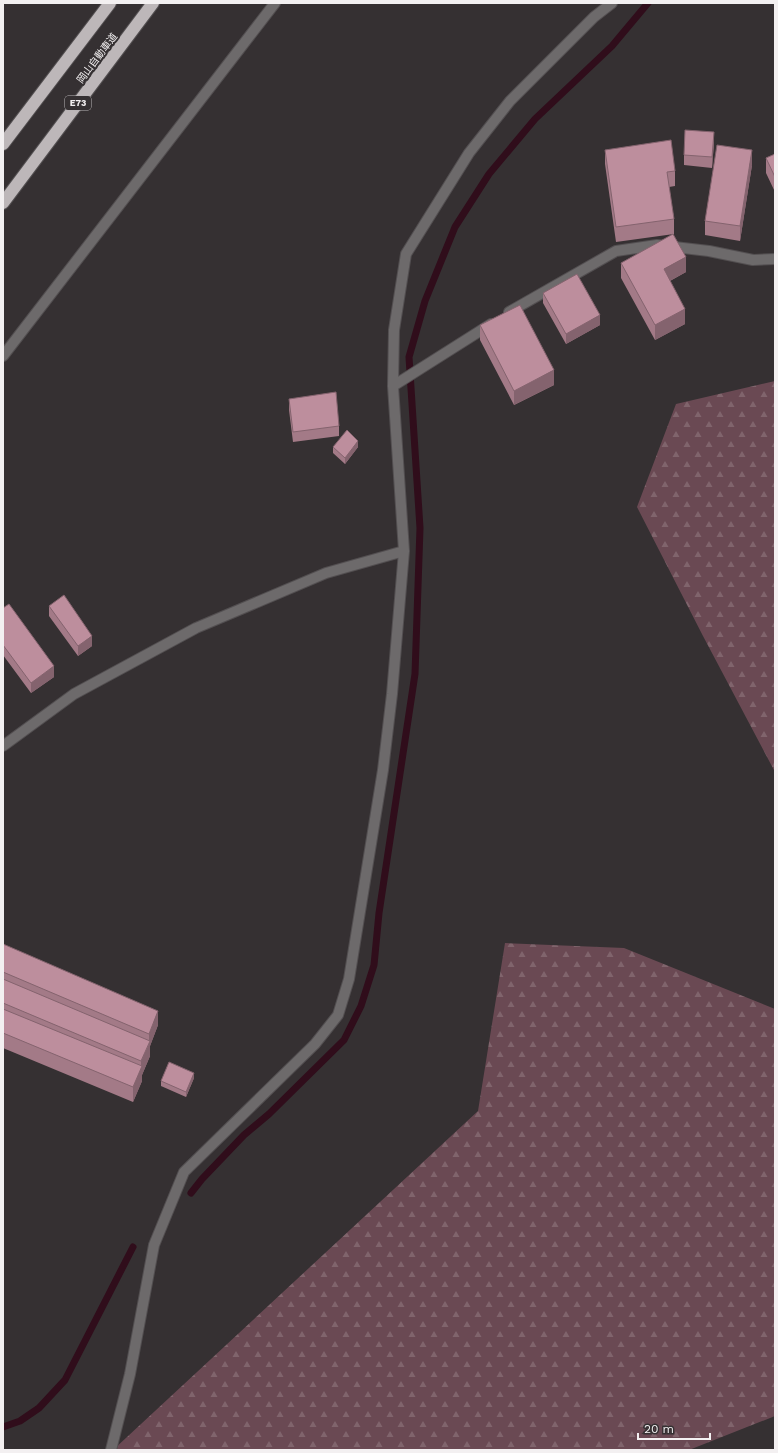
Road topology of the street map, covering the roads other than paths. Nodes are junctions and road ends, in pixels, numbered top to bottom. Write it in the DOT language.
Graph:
graph roads {
  1 [pos="110,3"];
  2 [pos="153,3"];
  3 [pos="275,3"];
  4 [pos="612,3"];
  5 [pos="3,144"];
  6 [pos="3,203"];
  7 [pos="775,259"];
  8 [pos="3,356"];
  9 [pos="392,386"];
  10 [pos="404,551"];
  11 [pos="3,746"];
  12 [pos="111,1450"];
  1 -- 5 [label="highway"];
  2 -- 6 [label="highway, 岡山自動車道 / E73"];
  3 -- 8 [label="street"];
  4 -- 9 [label="street"];
  7 -- 9 [label="street"];
  9 -- 10 [label="street"];
  10 -- 11 [label="street"];
  10 -- 12 [label="street"];
}
